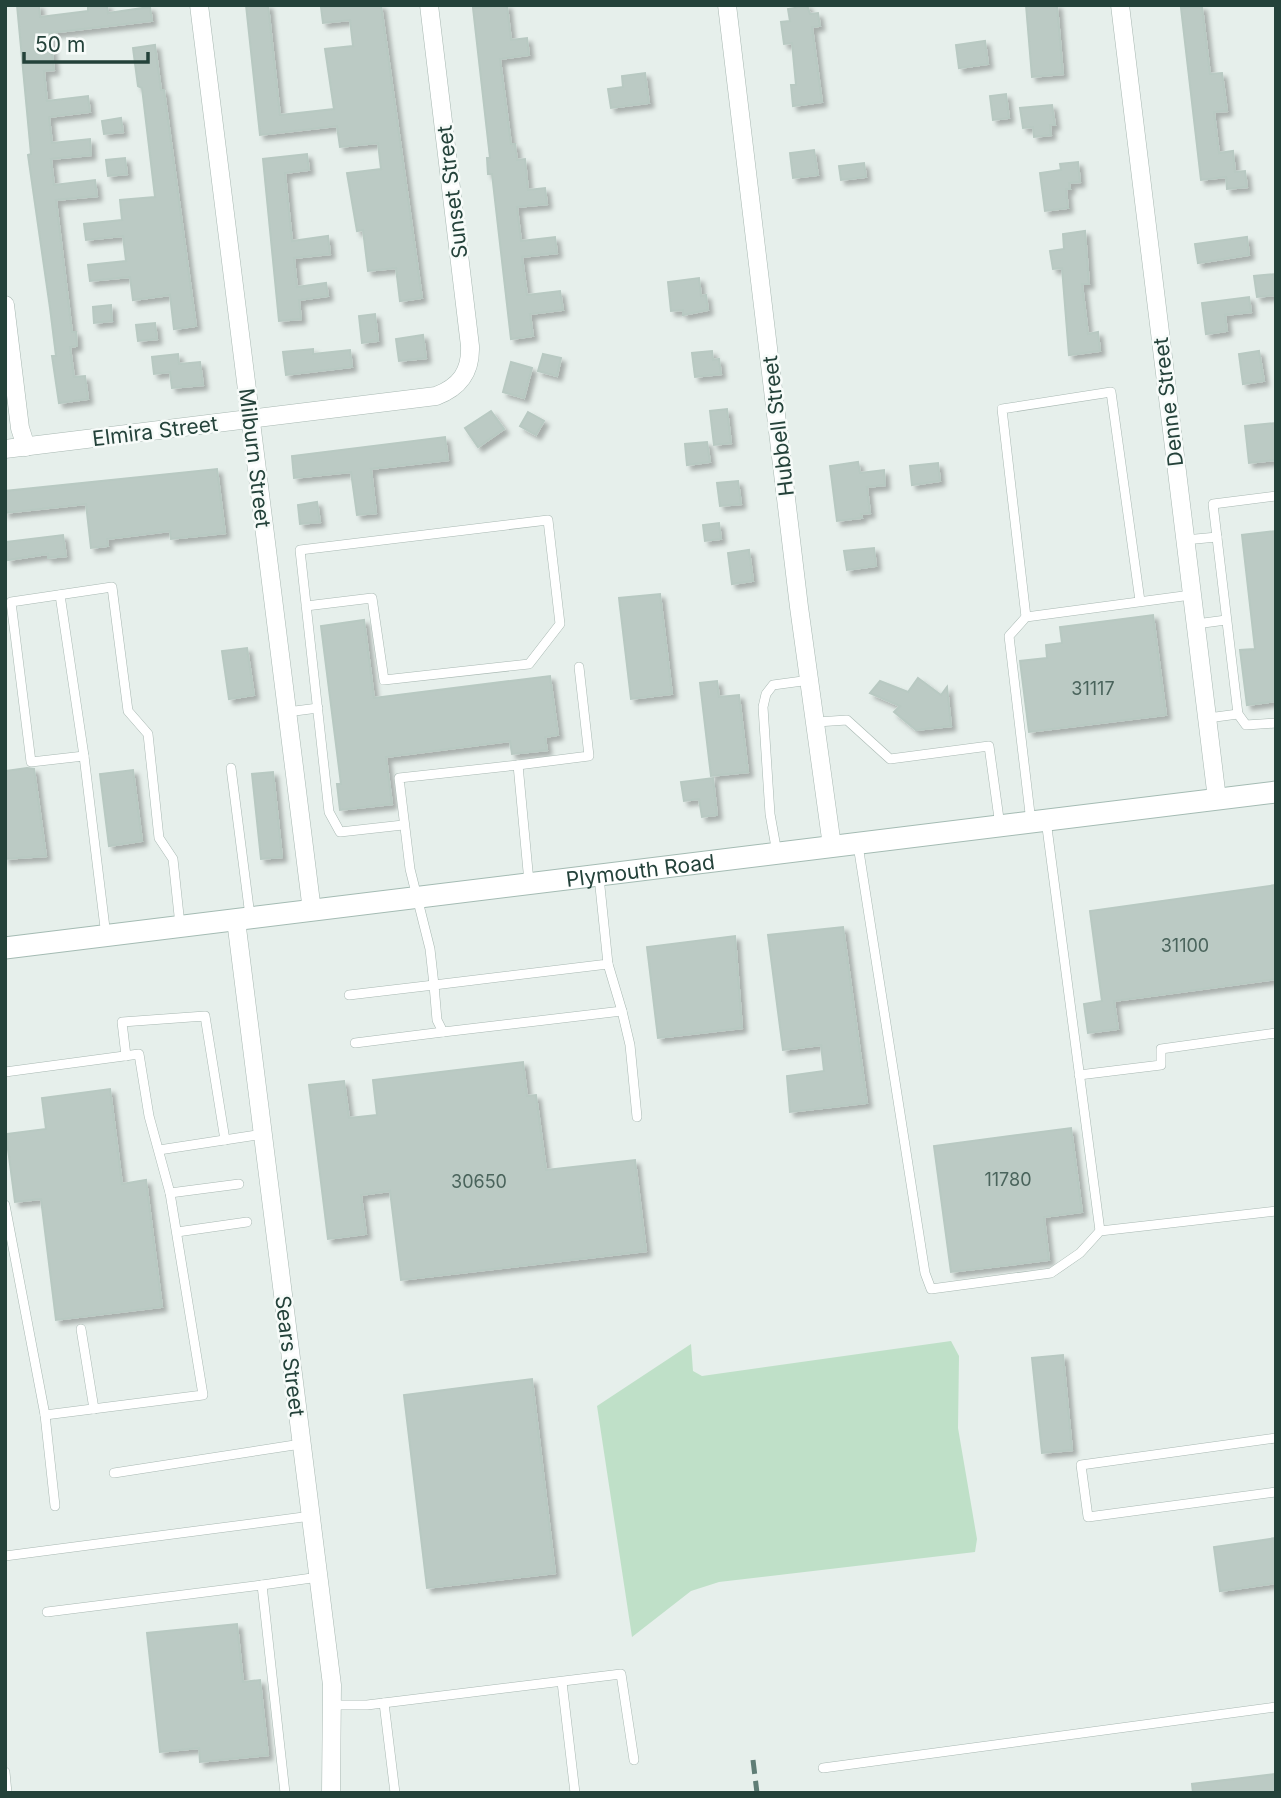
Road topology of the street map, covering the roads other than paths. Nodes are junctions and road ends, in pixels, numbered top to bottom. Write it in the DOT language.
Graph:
graph roads {
  1 [pos="199,5"];
  2 [pos="429,5"];
  3 [pos="727,5"];
  4 [pos="1120,5"];
  5 [pos="5,305"];
  6 [pos="464,377"];
  7 [pos="250,420"];
  8 [pos="26,447"];
  9 [pos="5,449"];
  10 [pos="1276,496"];
  11 [pos="1217,537"];
  12 [pos="1185,540"];
  13 [pos="60,594"];
  14 [pos="1191,595"];
  15 [pos="1140,601"];
  16 [pos="306,607"];
  17 [pos="1026,617"];
  18 [pos="1226,620"];
  19 [pos="1196,624"];
  20 [pos="579,667"];
  21 [pos="812,679"];
  22 [pos="318,708"];
  23 [pos="287,712"];
  24 [pos="1238,714"];
  25 [pos="1208,718"];
  26 [pos="817,722"];
  27 [pos="1276,723"];
  28 [pos="84,756"];
  29 [pos="518,765"];
  30 [pos="231,768"];
  31 [pos="1276,792"];
  32 [pos="1217,799"];
  33 [pos="1039,821"];
  34 [pos="403,825"];
  35 [pos="1000,825"];
  36 [pos="858,843"];
  37 [pos="832,846"];
  38 [pos="777,853"];
  39 [pos="599,875"];
  40 [pos="529,884"];
  41 [pos="418,897"];
  42 [pos="312,911"];
  43 [pos="243,919"];
  44 [pos="180,927"];
  45 [pos="106,936"];
  46 [pos="5,948"];
  47 [pos="608,964"];
  48 [pos="434,985"];
  49 [pos="349,995"];
  50 [pos="622,1011"];
  51 [pos="443,1032"];
  52 [pos="1276,1034"];
  53 [pos="355,1043"];
  54 [pos="126,1056"];
  55 [pos="5,1072"];
  56 [pos="1079,1076"];
  57 [pos="637,1117"];
  58 [pos="263,1134"];
  59 [pos="225,1140"];
  60 [pos="159,1150"];
  61 [pos="239,1184"];
  62 [pos="170,1193"];
  63 [pos="5,1205"];
  64 [pos="1276,1211"];
  65 [pos="247,1222"];
  66 [pos="1100,1231"];
  67 [pos="177,1232"];
  68 [pos="81,1329"];
  69 [pos="94,1409"];
  70 [pos="44,1415"];
  71 [pos="1276,1438"];
  72 [pos="301,1444"];
  73 [pos="114,1472"];
  74 [pos="1276,1492"];
  75 [pos="55,1506"];
  76 [pos="311,1516"];
  77 [pos="5,1556"];
  78 [pos="319,1577"];
  79 [pos="262,1585"];
  80 [pos="47,1612"];
  81 [pos="562,1682"];
  82 [pos="384,1703"];
  83 [pos="332,1704"];
  84 [pos="1276,1706"];
  85 [pos="634,1760"];
  86 [pos="823,1768"];
  87 [pos="5,1772"];
  88 [pos="8,1793"];
  89 [pos="285,1793"];
  90 [pos="331,1793"];
  91 [pos="395,1793"];
  92 [pos="575,1793"];
  1 -- 7 [label="street, Milburn Street"];
  2 -- 6 [label="street, Sunset Street"];
  3 -- 21 [label="street, Hubbell Street"];
  4 -- 12 [label="street, Denne Street"];
  5 -- 8 [label="street"];
  6 -- 7 [label="street, Elmira Street"];
  7 -- 8 [label="street, Elmira Street"];
  7 -- 23 [label="street, Milburn Street"];
  8 -- 9 [label="street, Elmira Street"];
  10 -- 11 [label="lane"];
  11 -- 12 [label="lane"];
  11 -- 18 [label="lane"];
  12 -- 14 [label="street, Denne Street"];
  13 -- 28 [label="lane"];
  13 -- 28 [label="lane"];
  13 -- 44 [label="lane"];
  14 -- 15 [label="lane"];
  14 -- 19 [label="street, Denne Street"];
  15 -- 17 [label="lane"];
  15 -- 17 [label="lane"];
  16 -- 16 [label="lane"];
  16 -- 22 [label="lane"];
  17 -- 33 [label="lane"];
  18 -- 19 [label="lane"];
  18 -- 24 [label="lane"];
  19 -- 25 [label="street, Denne Street"];
  20 -- 29 [label="lane"];
  21 -- 26 [label="street, Hubbell Street"];
  21 -- 38 [label="lane"];
  22 -- 23 [label="lane"];
  22 -- 34 [label="lane"];
  23 -- 42 [label="street, Milburn Street"];
  24 -- 25 [label="lane"];
  24 -- 27 [label="lane"];
  25 -- 32 [label="street, Denne Street"];
  26 -- 35 [label="lane"];
  26 -- 37 [label="street, Hubbell Street"];
  28 -- 45 [label="lane"];
  29 -- 34 [label="lane"];
  29 -- 40 [label="lane"];
  30 -- 43 [label="lane"];
  31 -- 32 [label="main road, Plymouth Road"];
  32 -- 33 [label="main road, Plymouth Road"];
  33 -- 35 [label="main road, Plymouth Road"];
  33 -- 56 [label="lane"];
  34 -- 41 [label="lane"];
  35 -- 36 [label="main road, Plymouth Road"];
  36 -- 37 [label="main road, Plymouth Road"];
  36 -- 66 [label="lane"];
  37 -- 38 [label="main road, Plymouth Road"];
  38 -- 39 [label="main road, Plymouth Road"];
  39 -- 40 [label="main road, Plymouth Road"];
  39 -- 47 [label="lane"];
  40 -- 41 [label="main road, Plymouth Road"];
  41 -- 42 [label="main road, Plymouth Road"];
  41 -- 48 [label="lane"];
  42 -- 43 [label="main road, Plymouth Road"];
  43 -- 44 [label="main road, Plymouth Road"];
  43 -- 58 [label="street, Sears Street"];
  44 -- 45 [label="main road, Plymouth Road"];
  45 -- 46 [label="main road, Plymouth Road"];
  47 -- 48 [label="lane"];
  47 -- 50 [label="lane"];
  48 -- 49 [label="lane"];
  48 -- 51 [label="lane"];
  50 -- 51 [label="lane"];
  50 -- 57 [label="lane"];
  51 -- 53 [label="lane"];
  52 -- 56 [label="lane"];
  54 -- 55 [label="lane"];
  54 -- 59 [label="lane"];
  54 -- 60 [label="lane"];
  56 -- 66 [label="lane"];
  58 -- 59 [label="lane"];
  58 -- 72 [label="street, Sears Street"];
  59 -- 60 [label="lane"];
  60 -- 62 [label="lane"];
  61 -- 62 [label="lane"];
  62 -- 67 [label="lane"];
  63 -- 70 [label="lane"];
  64 -- 66 [label="lane"];
  65 -- 67 [label="lane"];
  67 -- 69 [label="lane"];
  68 -- 69 [label="lane"];
  69 -- 70 [label="lane"];
  70 -- 75 [label="lane"];
  71 -- 74 [label="lane"];
  72 -- 73 [label="lane"];
  72 -- 76 [label="street, Sears Street"];
  76 -- 77 [label="lane"];
  76 -- 78 [label="street, Sears Street"];
  78 -- 79 [label="lane"];
  78 -- 83 [label="street, Sears Street"];
  79 -- 80 [label="lane"];
  79 -- 89 [label="lane"];
  81 -- 82 [label="lane"];
  81 -- 85 [label="lane"];
  81 -- 92 [label="lane"];
  82 -- 83 [label="lane"];
  82 -- 91 [label="lane"];
  83 -- 90 [label="street, Sears Street"];
  84 -- 86 [label="lane"];
  87 -- 88 [label="lane"];
}
